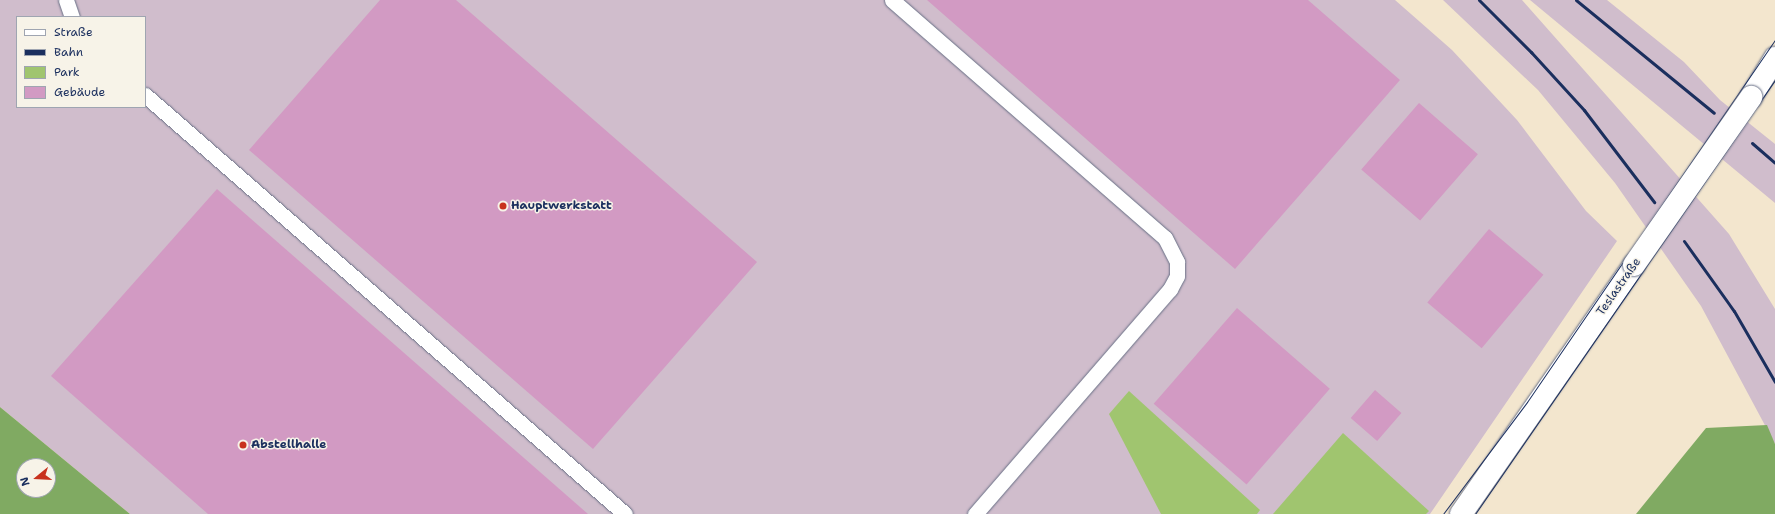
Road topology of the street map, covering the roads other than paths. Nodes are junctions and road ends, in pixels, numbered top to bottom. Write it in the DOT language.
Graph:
graph roads {
  1 [pos="66,0"];
  2 [pos="892,0"];
  3 [pos="72,16"];
  4 [pos="1775,58"];
  5 [pos="146,96"];
  6 [pos="625,514"];
  7 [pos="975,514"];
  8 [pos="1461,514"];
  1 -- 3 [label="lane"];
  2 -- 7 [label="lane"];
  4 -- 8 [label="street, Teslastraße, bridge"];
  5 -- 6 [label="lane"];
}
